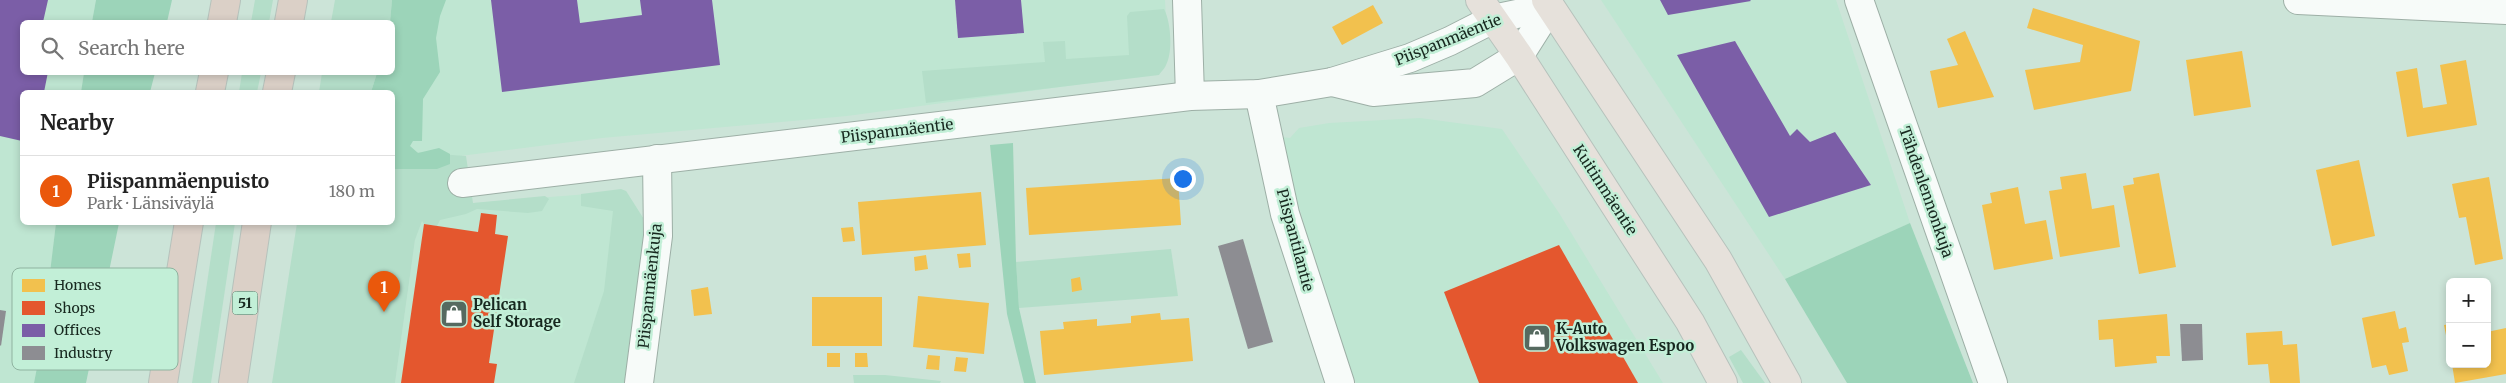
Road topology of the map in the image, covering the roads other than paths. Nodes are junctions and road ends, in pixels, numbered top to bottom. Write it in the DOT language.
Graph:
graph roads {
  1 [pos="226,0"];
  2 [pos="293,0"];
  3 [pos="1187,0"];
  4 [pos="1859,0"];
  5 [pos="2298,0"];
  6 [pos="2450,3"];
  7 [pos="1548,4"];
  8 [pos="1487,9"];
  9 [pos="2506,10"];
  10 [pos="222,20"];
  11 [pos="288,20"];
  12 [pos="1519,56"];
  13 [pos="213,75"];
  14 [pos="280,75"];
  15 [pos="1332,82"];
  16 [pos="210,90"];
  17 [pos="277,90"];
  18 [pos="1259,94"];
  19 [pos="1190,96"];
  20 [pos="656,160"];
  21 [pos="462,183"];
  22 [pos="188,225"];
  23 [pos="257,225"];
  24 [pos="178,286"];
  25 [pos="165,370"];
  26 [pos="163,383"];
  27 [pos="232,383"];
  28 [pos="639,383"];
  29 [pos="1340,383"];
  30 [pos="1723,383"];
  31 [pos="1786,383"];
  32 [pos="1993,383"];
  1 -- 10 [label="highway"];
  2 -- 11 [label="highway"];
  3 -- 19 [label="street"];
  4 -- 32 [label="street, Tähdenlennonkuja"];
  5 -- 6 [label="street"];
  6 -- 9 [label="street"];
  7 -- 8 [label="street, Piispanmäentie"];
  7 -- 12 [label="street, Piispanmäentie"];
  7 -- 31 [label="main road"];
  8 -- 12 [label="main road, Kuitinmäentie"];
  8 -- 15 [label="street, Piispanmäentie"];
  12 -- 15 [label="street, Piispanmäentie"];
  12 -- 30 [label="main road, Kuitinmäentie"];
  13 -- 16 [label="highway"];
  14 -- 17 [label="highway"];
  15 -- 18 [label="street, Piispanmäentie"];
  18 -- 19 [label="street, Piispanmäentie"];
  18 -- 29 [label="street, Piispantilantie"];
  19 -- 20 [label="street, Piispanmäentie"];
  20 -- 21 [label="street, Piispanmäentie"];
  20 -- 28 [label="street, Piispanmäenkuja"];
  22 -- 24 [label="highway"];
  23 -- 27 [label="highway, 51"];
  25 -- 26 [label="highway"];
}
